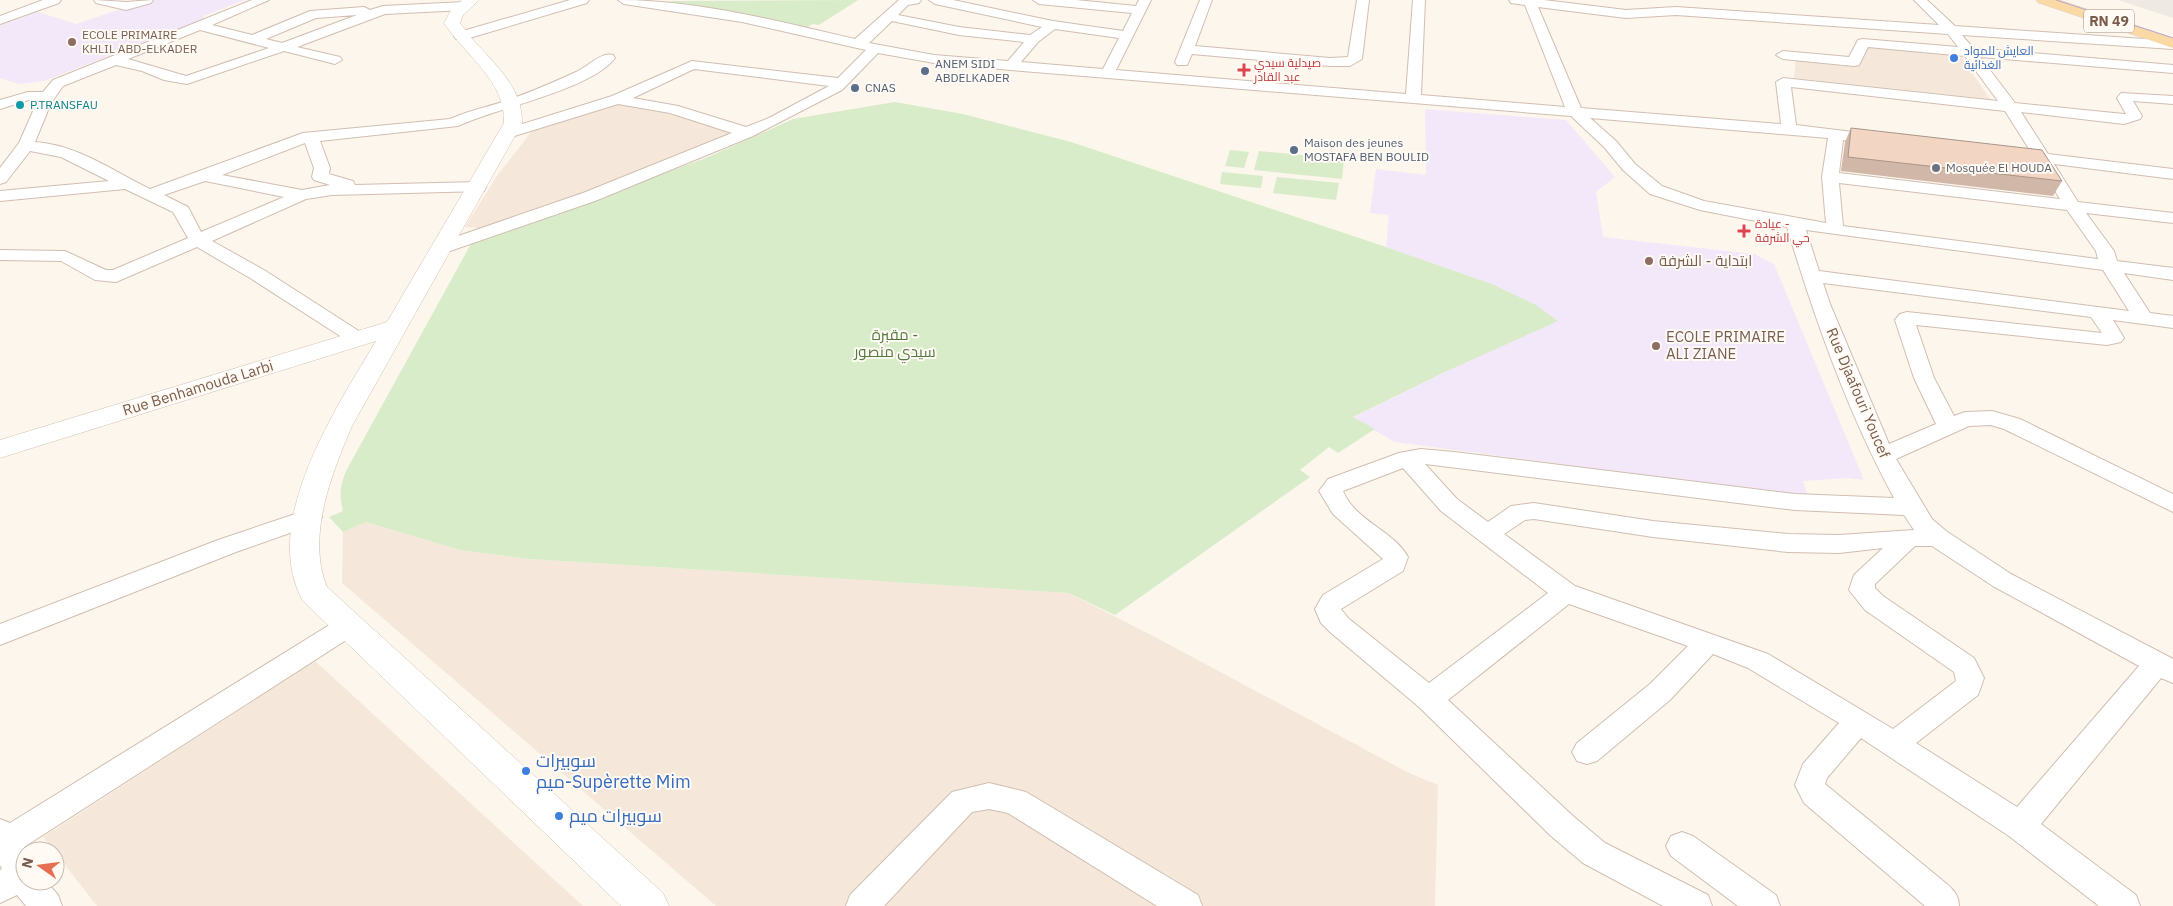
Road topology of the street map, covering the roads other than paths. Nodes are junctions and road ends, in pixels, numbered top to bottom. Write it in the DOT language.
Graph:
graph roads {
  1 [pos="55,0"];
  2 [pos="100,0"];
  3 [pos="147,0"];
  4 [pos="263,0"];
  5 [pos="583,0"];
  6 [pos="624,0"];
  7 [pos="915,0"];
  8 [pos="935,0"];
  9 [pos="1043,0"];
  10 [pos="1206,0"];
  11 [pos="1363,0"];
  12 [pos="1419,0"];
  13 [pos="1920,0"];
  14 [pos="2044,0"];
  15 [pos="2076,0"];
  16 [pos="1523,1"];
  17 [pos="468,3"];
  18 [pos="1142,5"];
  19 [pos="383,10"];
  20 [pos="890,17"];
  21 [pos="1783,18"];
  22 [pos="0,20"];
  23 [pos="1053,25"];
  24 [pos="198,26"];
  25 [pos="1954,31"];
  26 [pos="2173,31"];
  27 [pos="1126,35"];
  28 [pos="461,36"];
  29 [pos="1033,39"];
  30 [pos="252,40"];
  31 [pos="2173,44"];
  32 [pos="855,45"];
  33 [pos="284,47"];
  34 [pos="874,49"];
  35 [pos="1187,49"];
  36 [pos="1969,53"];
  37 [pos="1784,54"];
  38 [pos="608,58"];
  39 [pos="114,60"];
  40 [pos="336,60"];
  41 [pos="1011,66"];
  42 [pos="2173,69"];
  43 [pos="1108,74"];
  44 [pos="1175,79"];
  45 [pos="1783,82"];
  46 [pos="841,83"];
  47 [pos="47,96"];
  48 [pos="617,99"];
  49 [pos="1414,99"];
  50 [pos="2173,100"];
  51 [pos="512,104"];
  52 [pos="0,105"];
  53 [pos="2009,105"];
  54 [pos="1575,112"];
  55 [pos="1789,130"];
  56 [pos="508,133"];
  57 [pos="748,133"];
  58 [pos="1836,136"];
  59 [pos="312,137"];
  60 [pos="1895,142"];
  61 [pos="25,146"];
  62 [pos="2003,154"];
  63 [pos="2042,158"];
  64 [pos="2173,174"];
  65 [pos="204,176"];
  66 [pos="1830,177"];
  67 [pos="0,179"];
  68 [pos="127,184"];
  69 [pos="478,187"];
  70 [pos="354,189"];
  71 [pos="149,194"];
  72 [pos="302,195"];
  73 [pos="0,196"];
  74 [pos="2072,205"];
  75 [pos="2173,218"];
  76 [pos="1795,223"];
  77 [pos="1835,230"];
  78 [pos="198,240"];
  79 [pos="444,246"];
  80 [pos="0,255"];
  81 [pos="2109,266"];
  82 [pos="2173,274"];
  83 [pos="1812,276"];
  84 [pos="2096,311"];
  85 [pos="2143,317"];
  86 [pos="2173,322"];
  87 [pos="396,327"];
  88 [pos="358,339"];
  89 [pos="1948,426"];
  90 [pos="0,449"];
  91 [pos="1883,456"];
  92 [pos="1407,458"];
  93 [pos="2173,504"];
  94 [pos="1911,508"];
  95 [pos="310,517"];
  96 [pos="1487,534"];
  97 [pos="1938,537"];
  98 [pos="1908,539"];
  99 [pos="1566,593"];
  100 [pos="348,626"];
  101 [pos="0,635"];
  102 [pos="1708,642"];
  103 [pos="2165,668"];
  104 [pos="1429,699"];
  105 [pos="1858,721"];
  106 [pos="1894,744"];
  107 [pos="1587,752"];
  108 [pos="2020,826"];
  109 [pos="2,838"];
  110 [pos="1682,846"];
  111 [pos="15,873"];
  112 [pos="29,891"];
  113 [pos="46,906"];
  114 [pos="649,906"];
  115 [pos="862,906"];
  116 [pos="1186,906"];
  117 [pos="1696,906"];
  118 [pos="1764,906"];
  119 [pos="1943,906"];
  120 [pos="2124,906"];
  1 -- 22 [label="street"];
  2 -- 3 [label="street"];
  4 -- 24 [label="street"];
  5 -- 28 [label="street"];
  6 -- 32 [label="street"];
  7 -- 20 [label="street"];
  8 -- 23 [label="street"];
  9 -- 18 [label="street"];
  10 -- 35 [label="street"];
  11 -- 35 [label="street"];
  12 -- 49 [label="street"];
  13 -- 25 [label="street"];
  14 -- 31 [label="main road, RN 49"];
  15 -- 26 [label="main road, RN 49"];
  16 -- 21 [label="street"];
  16 -- 54 [label="street"];
  17 -- 19 [label="street"];
  17 -- 28 [label="main road"];
  18 -- 27 [label="street"];
  19 -- 30 [label="street"];
  19 -- 33 [label="street"];
  20 -- 29 [label="street"];
  20 -- 32 [label="street"];
  21 -- 25 [label="street"];
  21 -- 37 [label="street"];
  23 -- 27 [label="street"];
  23 -- 29 [label="street"];
  24 -- 30 [label="street"];
  24 -- 39 [label="street"];
  25 -- 31 [label="street"];
  25 -- 36 [label="street"];
  27 -- 43 [label="street"];
  28 -- 51 [label="main road"];
  29 -- 41 [label="street"];
  30 -- 33 [label="street"];
  32 -- 34 [label="street"];
  33 -- 39 [label="street"];
  33 -- 40 [label="street"];
  34 -- 41 [label="street"];
  34 -- 46 [label="street"];
  35 -- 44 [label="street"];
  36 -- 37 [label="street"];
  36 -- 42 [label="street"];
  36 -- 53 [label="street"];
  37 -- 45 [label="street"];
  38 -- 51 [label="street"];
  39 -- 47 [label="street"];
  41 -- 43 [label="street"];
  43 -- 44 [label="street"];
  44 -- 49 [label="street"];
  45 -- 53 [label="street"];
  45 -- 55 [label="street"];
  46 -- 48 [label="street"];
  46 -- 57 [label="street"];
  47 -- 52 [label="street"];
  47 -- 61 [label="street"];
  48 -- 56 [label="street"];
  48 -- 57 [label="street"];
  49 -- 54 [label="street"];
  50 -- 53 [label="street"];
  51 -- 56 [label="main road"];
  51 -- 59 [label="street"];
  53 -- 63 [label="street"];
  54 -- 55 [label="street"];
  54 -- 76 [label="street"];
  55 -- 58 [label="street"];
  56 -- 69 [label="main road"];
  57 -- 79 [label="street"];
  58 -- 60 [label="street"];
  58 -- 66 [label="street"];
  59 -- 65 [label="street"];
  59 -- 70 [label="street"];
  61 -- 67 [label="street"];
  61 -- 68 [label="street"];
  62 -- 63 [label="street"];
  63 -- 64 [label="street"];
  63 -- 74 [label="street"];
  65 -- 71 [label="street"];
  65 -- 72 [label="street"];
  66 -- 74 [label="street"];
  66 -- 77 [label="street"];
  68 -- 71 [label="street"];
  68 -- 73 [label="street"];
  69 -- 70 [label="street"];
  69 -- 79 [label="main road"];
  70 -- 72 [label="street"];
  71 -- 78 [label="street"];
  72 -- 78 [label="street"];
  74 -- 75 [label="street"];
  74 -- 81 [label="street"];
  76 -- 77 [label="street"];
  76 -- 83 [label="street, Rue Djaafouri Youcef"];
  77 -- 81 [label="street"];
  78 -- 80 [label="street"];
  78 -- 88 [label="street"];
  79 -- 87 [label="main road"];
  81 -- 82 [label="street"];
  81 -- 85 [label="street"];
  83 -- 84 [label="street"];
  83 -- 91 [label="street, Rue Djaafouri Youcef"];
  84 -- 85 [label="street"];
  84 -- 89 [label="street"];
  85 -- 86 [label="street"];
  87 -- 88 [label="main road, Rue Benhamouda Larbi"];
  87 -- 95 [label="main road"];
  88 -- 90 [label="main road, Rue Benhamouda Larbi"];
  89 -- 91 [label="street"];
  89 -- 93 [label="street"];
  91 -- 94 [label="street, Rue Djaafouri Youcef"];
  92 -- 94 [label="street"];
  92 -- 96 [label="street"];
  92 -- 104 [label="street"];
  94 -- 97 [label="street, Rue Djaafouri Youcef"];
  95 -- 100 [label="main road"];
  95 -- 101 [label="street"];
  96 -- 98 [label="street"];
  96 -- 99 [label="street"];
  97 -- 98 [label="street"];
  97 -- 103 [label="street, Rue Djaafouri Youcef"];
  98 -- 106 [label="street"];
  99 -- 102 [label="street"];
  99 -- 104 [label="street"];
  100 -- 109 [label="street"];
  100 -- 114 [label="main road"];
  102 -- 105 [label="street"];
  102 -- 107 [label="street"];
  103 -- 108 [label="street"];
  104 -- 117 [label="street"];
  105 -- 106 [label="street"];
  105 -- 119 [label="street"];
  106 -- 108 [label="street"];
  108 -- 120 [label="street"];
  109 -- 111 [label="street"];
  110 -- 118 [label="street"];
  112 -- 113 [label="street"];
  115 -- 116 [label="street"];
}
